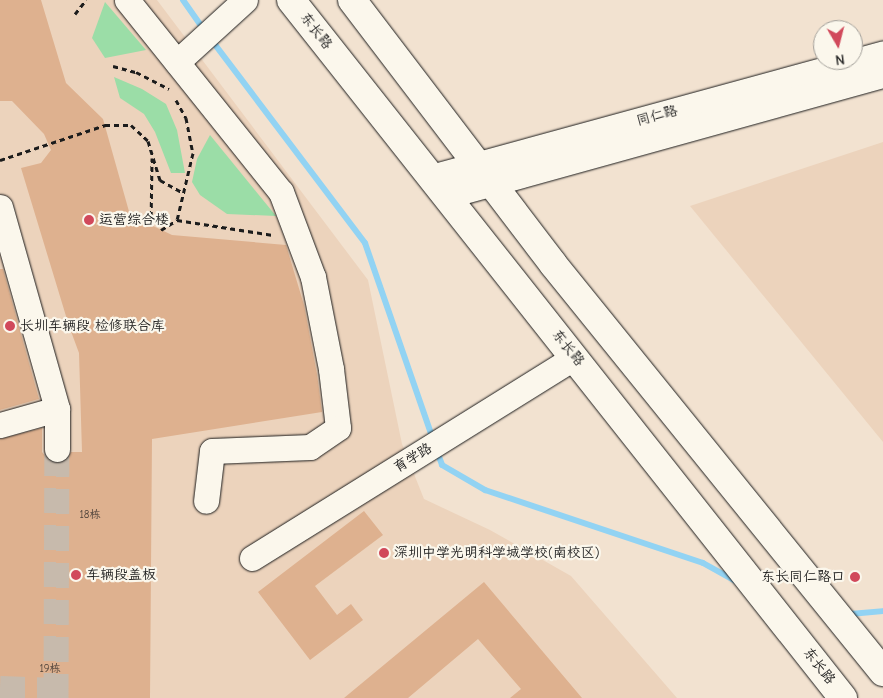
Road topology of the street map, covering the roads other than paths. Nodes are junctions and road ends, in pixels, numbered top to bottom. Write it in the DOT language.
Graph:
graph roads {
  1 [pos="126,0"];
  2 [pos="245,0"];
  3 [pos="291,0"];
  4 [pos="352,0"];
  5 [pos="883,53"];
  6 [pos="176,62"];
  7 [pos="883,75"];
  8 [pos="677,121"];
  9 [pos="484,173"];
  10 [pos="439,186"];
  11 [pos="0,207"];
  12 [pos="575,357"];
  13 [pos="57,408"];
  14 [pos="0,425"];
  15 [pos="57,449"];
  16 [pos="206,501"];
  17 [pos="252,558"];
  18 [pos="883,672"];
  19 [pos="843,698"];
  1 -- 6 [label="street"];
  2 -- 6 [label="street"];
  3 -- 10 [label="main road, 东长路"];
  4 -- 9 [label="main road"];
  5 -- 8 [label="street, 同仁路"];
  6 -- 16 [label="street"];
  7 -- 8 [label="street, 同仁路"];
  8 -- 9 [label="street, 同仁路"];
  9 -- 10 [label="street, 同仁路"];
  9 -- 18 [label="main road"];
  10 -- 12 [label="main road, 东长路"];
  11 -- 13 [label="street"];
  12 -- 17 [label="street, 育学路"];
  12 -- 19 [label="main road, 东长路"];
  13 -- 14 [label="street"];
  13 -- 15 [label="street"];
}
